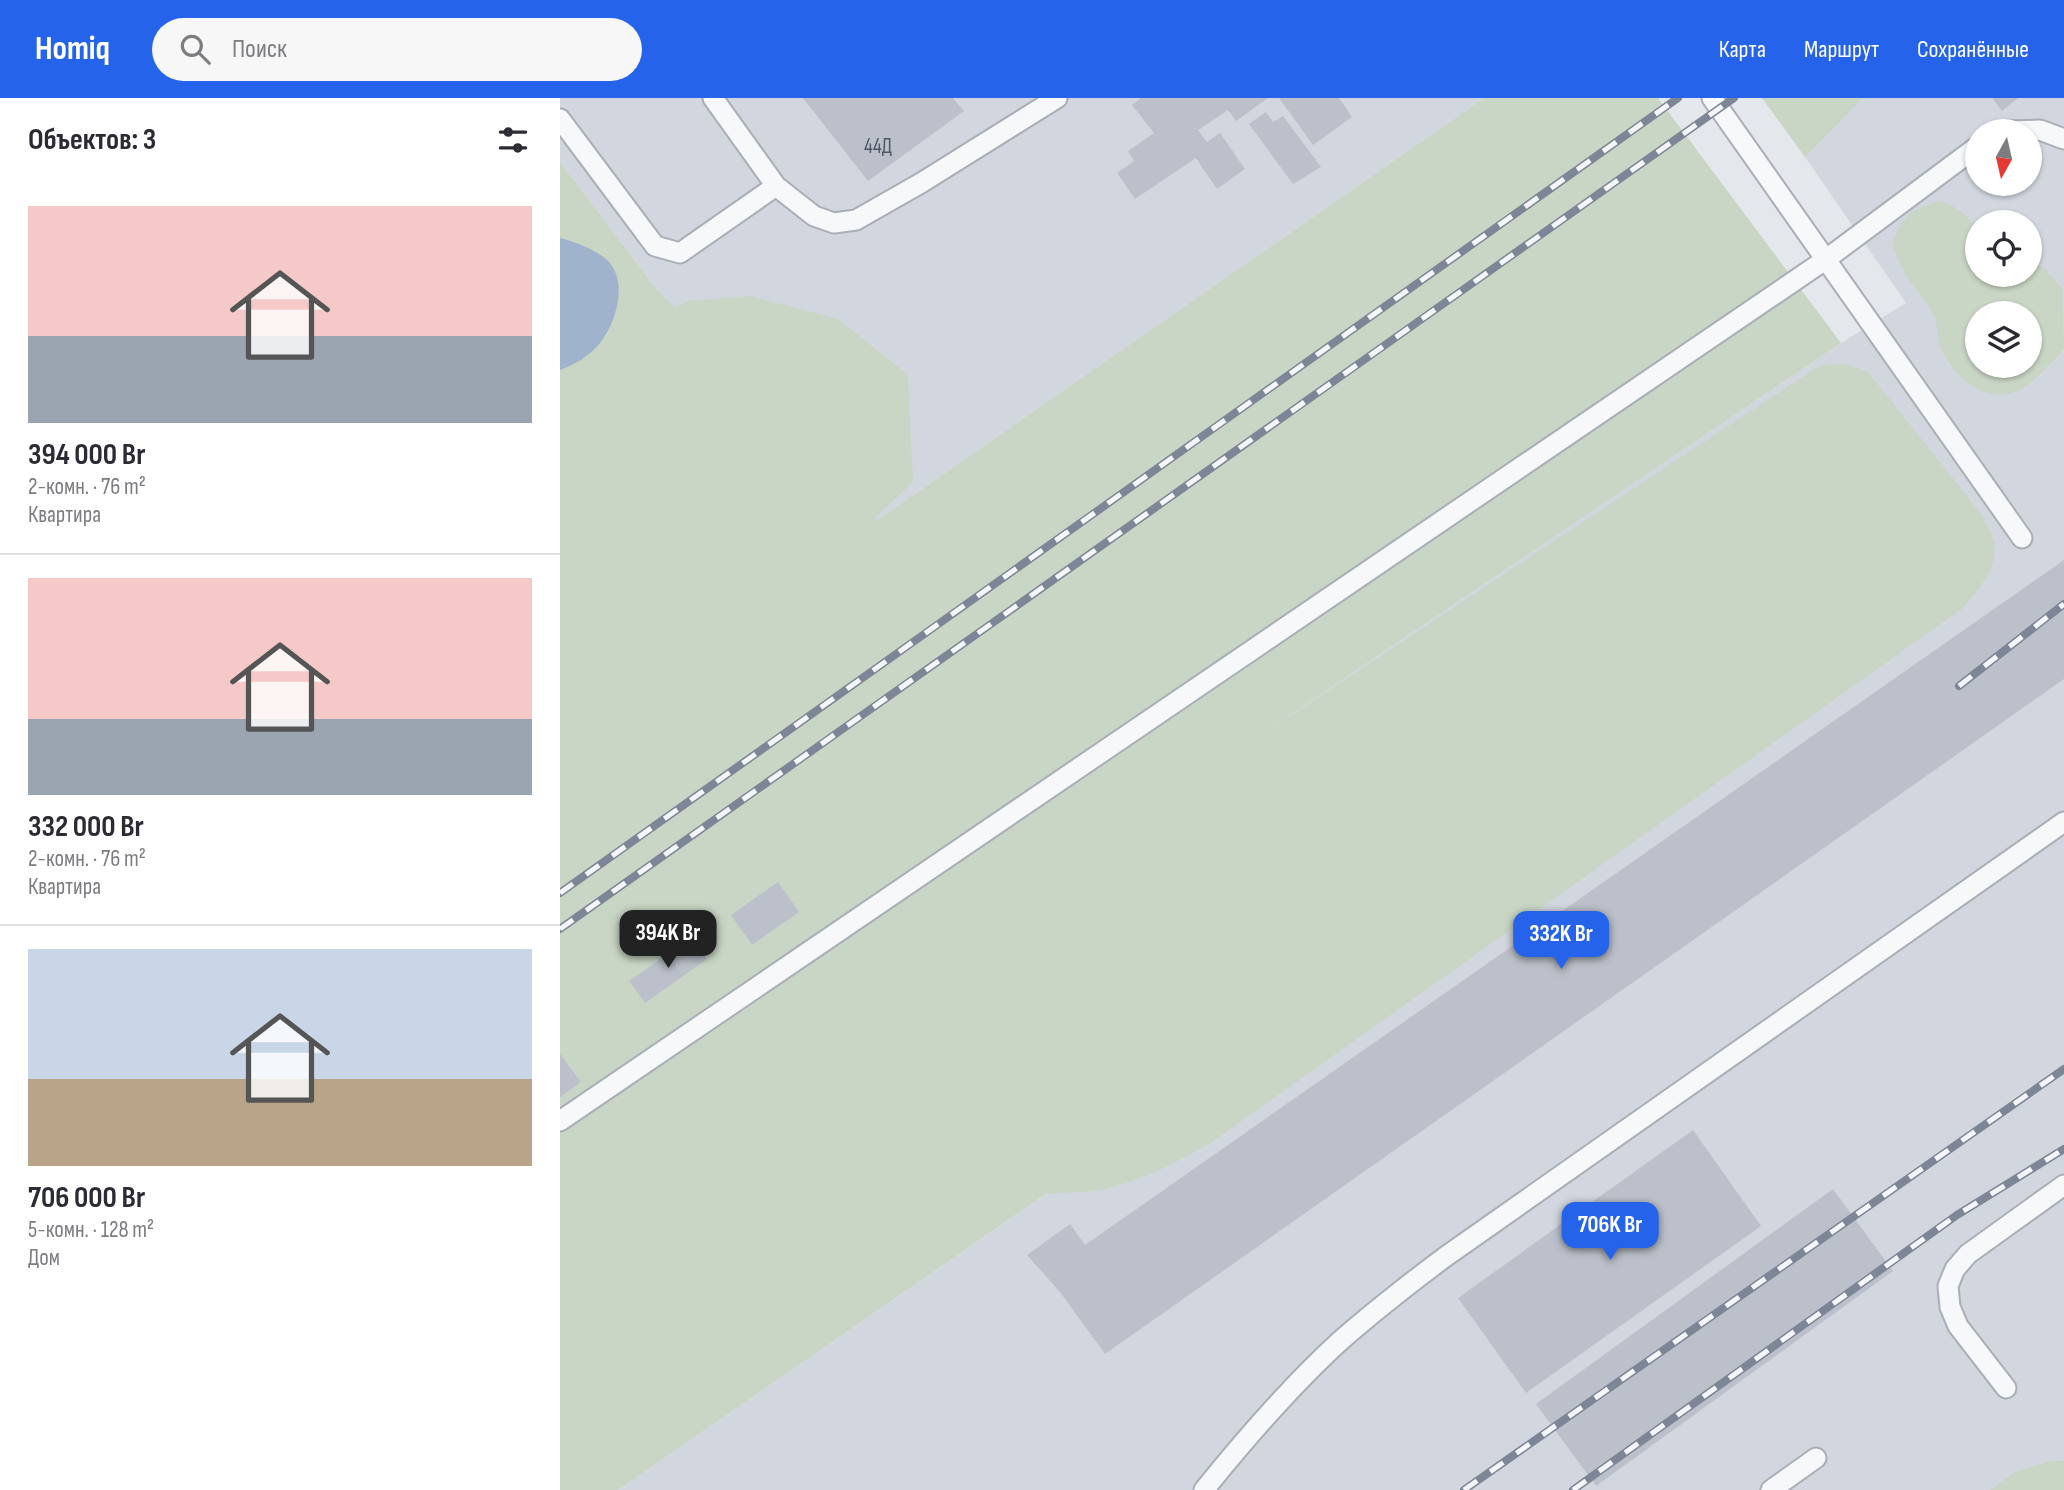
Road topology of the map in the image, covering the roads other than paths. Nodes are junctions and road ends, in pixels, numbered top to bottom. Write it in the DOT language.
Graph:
graph roads {
  1 [pos="713,98"];
  2 [pos="1057,98"];
  3 [pos="1712,98"];
  4 [pos="560,119"];
  5 [pos="2042,131"];
  6 [pos="2064,139"];
  7 [pos="1965,156"];
  8 [pos="776,186"];
  9 [pos="1825,260"];
  10 [pos="2022,538"];
  11 [pos="2064,822"];
  12 [pos="560,1121"];
  13 [pos="2064,1185"];
  14 [pos="2006,1388"];
  15 [pos="1816,1458"];
  16 [pos="1204,1490"];
  17 [pos="1771,1490"];
  1 -- 8 [label="lane"];
  2 -- 8 [label="lane"];
  3 -- 9 [label="lane"];
  4 -- 8 [label="lane"];
  5 -- 6 [label="lane"];
  7 -- 9 [label="lane"];
  9 -- 10 [label="lane"];
  9 -- 12 [label="lane"];
  11 -- 16 [label="lane"];
  13 -- 14 [label="lane"];
  15 -- 17 [label="lane"];
}
